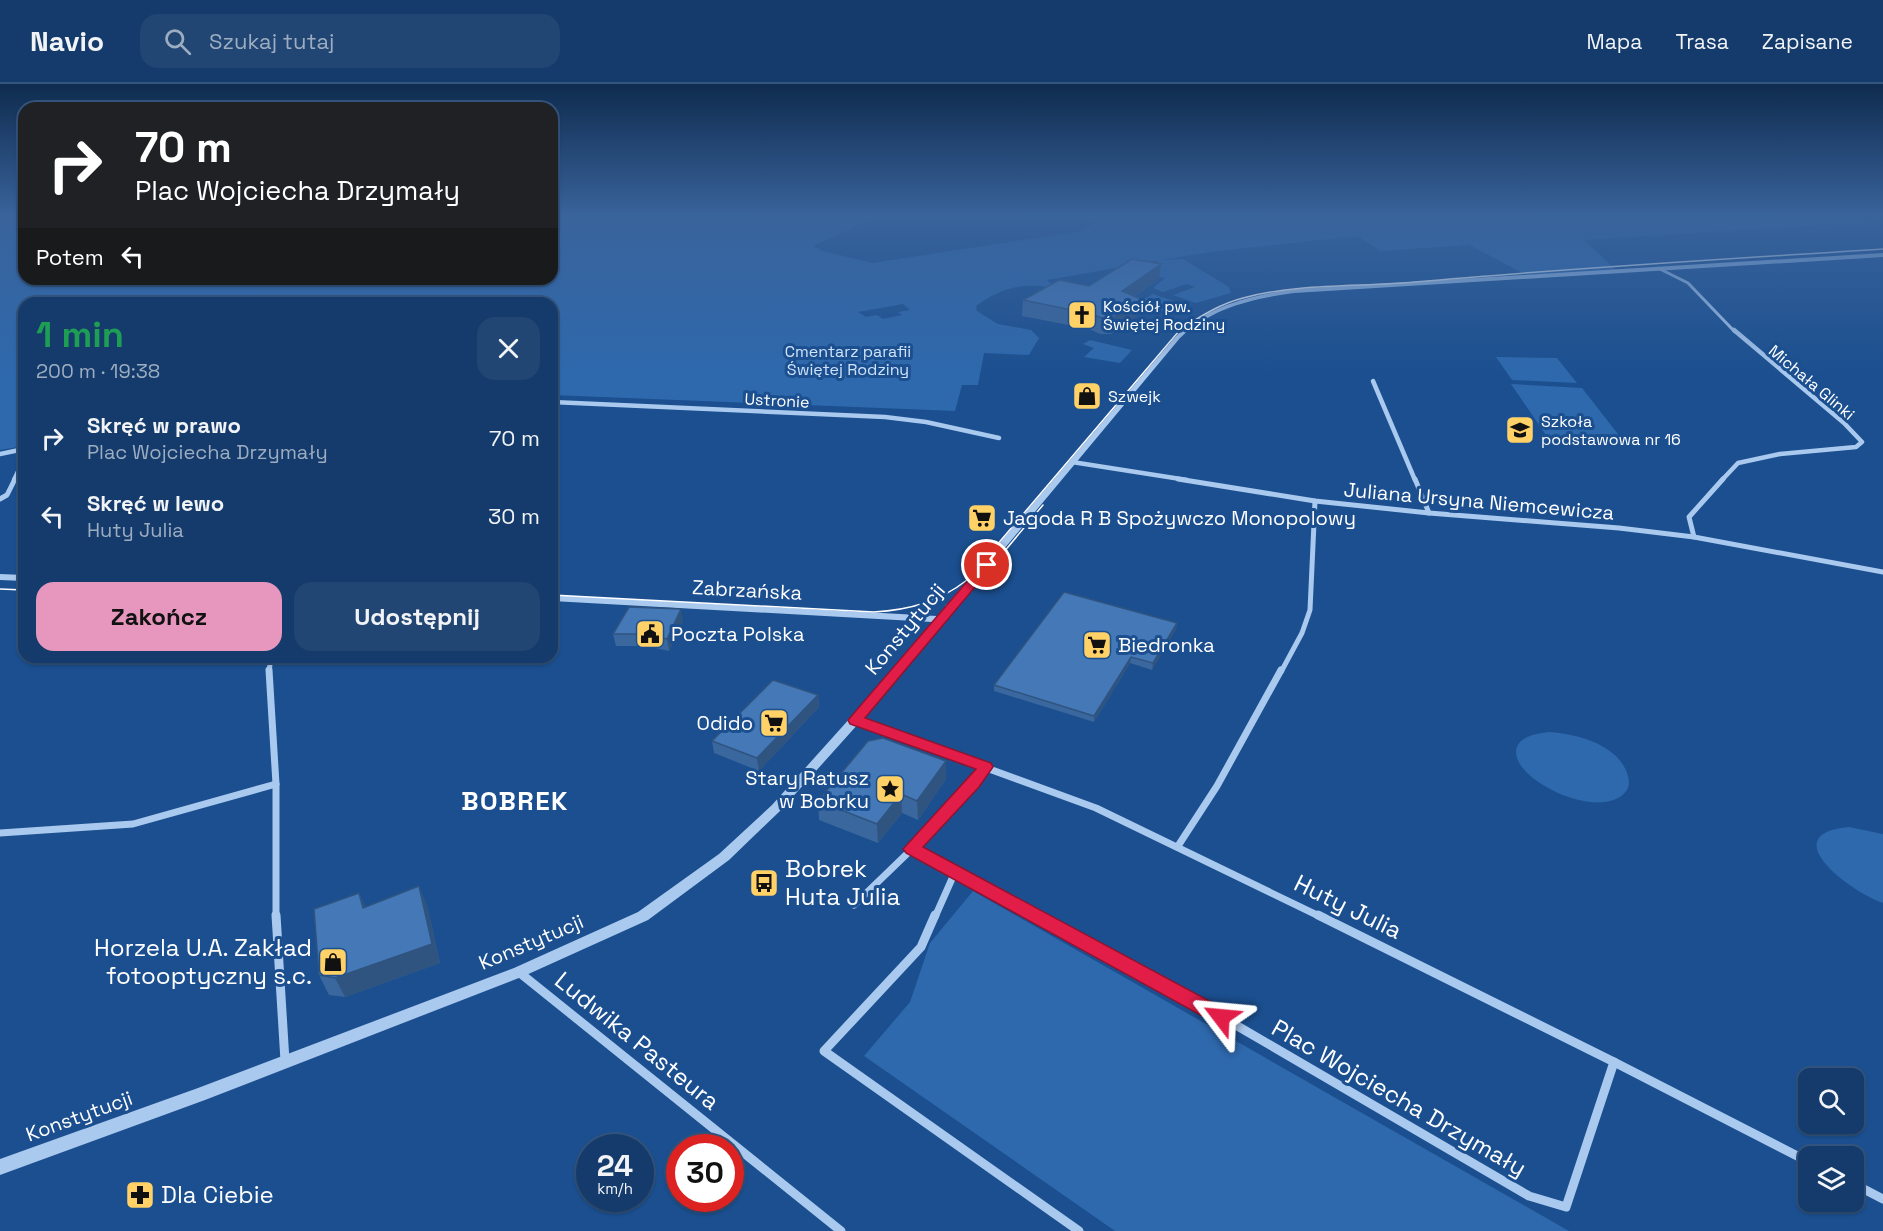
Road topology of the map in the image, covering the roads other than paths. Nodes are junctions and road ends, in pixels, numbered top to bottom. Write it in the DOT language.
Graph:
graph roads {
  1 [pos="1660,269"];
  2 [pos="1668,269"];
  3 [pos="1373,381"];
  4 [pos="558,402"];
  5 [pos="999,438"];
  6 [pos="18,450"];
  7 [pos="0,454"];
  8 [pos="1071,462"];
  9 [pos="18,472"];
  10 [pos="0,500"];
  11 [pos="1315,501"];
  12 [pos="1429,513"];
  13 [pos="1694,537"];
  14 [pos="1883,572"];
  15 [pos="0,577"];
  16 [pos="18,578"];
  17 [pos="558,598"];
  18 [pos="940,619"];
  19 [pos="270,663"];
  20 [pos="855,720"];
  21 [pos="986,767"];
  22 [pos="276,784"];
  23 [pos="0,833"];
  24 [pos="1178,846"];
  25 [pos="912,849"];
  26 [pos="955,872"];
  27 [pos="854,905"];
  28 [pos="519,972"];
  29 [pos="285,1062"];
  30 [pos="1614,1062"];
  31 [pos="1798,1156"];
  32 [pos="0,1167"];
  33 [pos="1864,1189"];
  34 [pos="1883,1199"];
  35 [pos="842,1231"];
  36 [pos="1079,1231"];
  1 -- 2 [label="street, Konstytucji"];
  1 -- 8 [label="street, Konstytucji"];
  1 -- 13 [label="street, Michała Glinki"];
  3 -- 12 [label="street"];
  4 -- 5 [label="street, Ustronie"];
  6 -- 7 [label="street"];
  8 -- 11 [label="street, Juliana Ursyna Niemcewicza"];
  8 -- 18 [label="street, Konstytucji"];
  9 -- 10 [label="street"];
  11 -- 12 [label="street, Juliana Ursyna Niemcewicza"];
  11 -- 24 [label="street"];
  12 -- 13 [label="street, Juliana Ursyna Niemcewicza"];
  13 -- 14 [label="street, Juliana Ursyna Niemcewicza"];
  15 -- 16 [label="street"];
  17 -- 18 [label="street, Zabrzańska"];
  18 -- 20 [label="street, Konstytucji"];
  19 -- 22 [label="street"];
  20 -- 21 [label="street, Huty Julia"];
  20 -- 28 [label="street, Konstytucji"];
  21 -- 24 [label="street, Huty Julia"];
  21 -- 25 [label="street"];
  22 -- 23 [label="street"];
  22 -- 29 [label="street"];
  24 -- 30 [label="street, Huty Julia"];
  25 -- 26 [label="street, Plac Wojciecha Drzymały"];
  25 -- 27 [label="street"];
  26 -- 30 [label="street, Plac Wojciecha Drzymały"];
  26 -- 36 [label="street"];
  28 -- 29 [label="street, Konstytucji"];
  28 -- 35 [label="street, Ludwika Pasteura"];
  29 -- 32 [label="street, Konstytucji"];
  30 -- 31 [label="street, Huty Julia"];
  33 -- 34 [label="street"];
}
